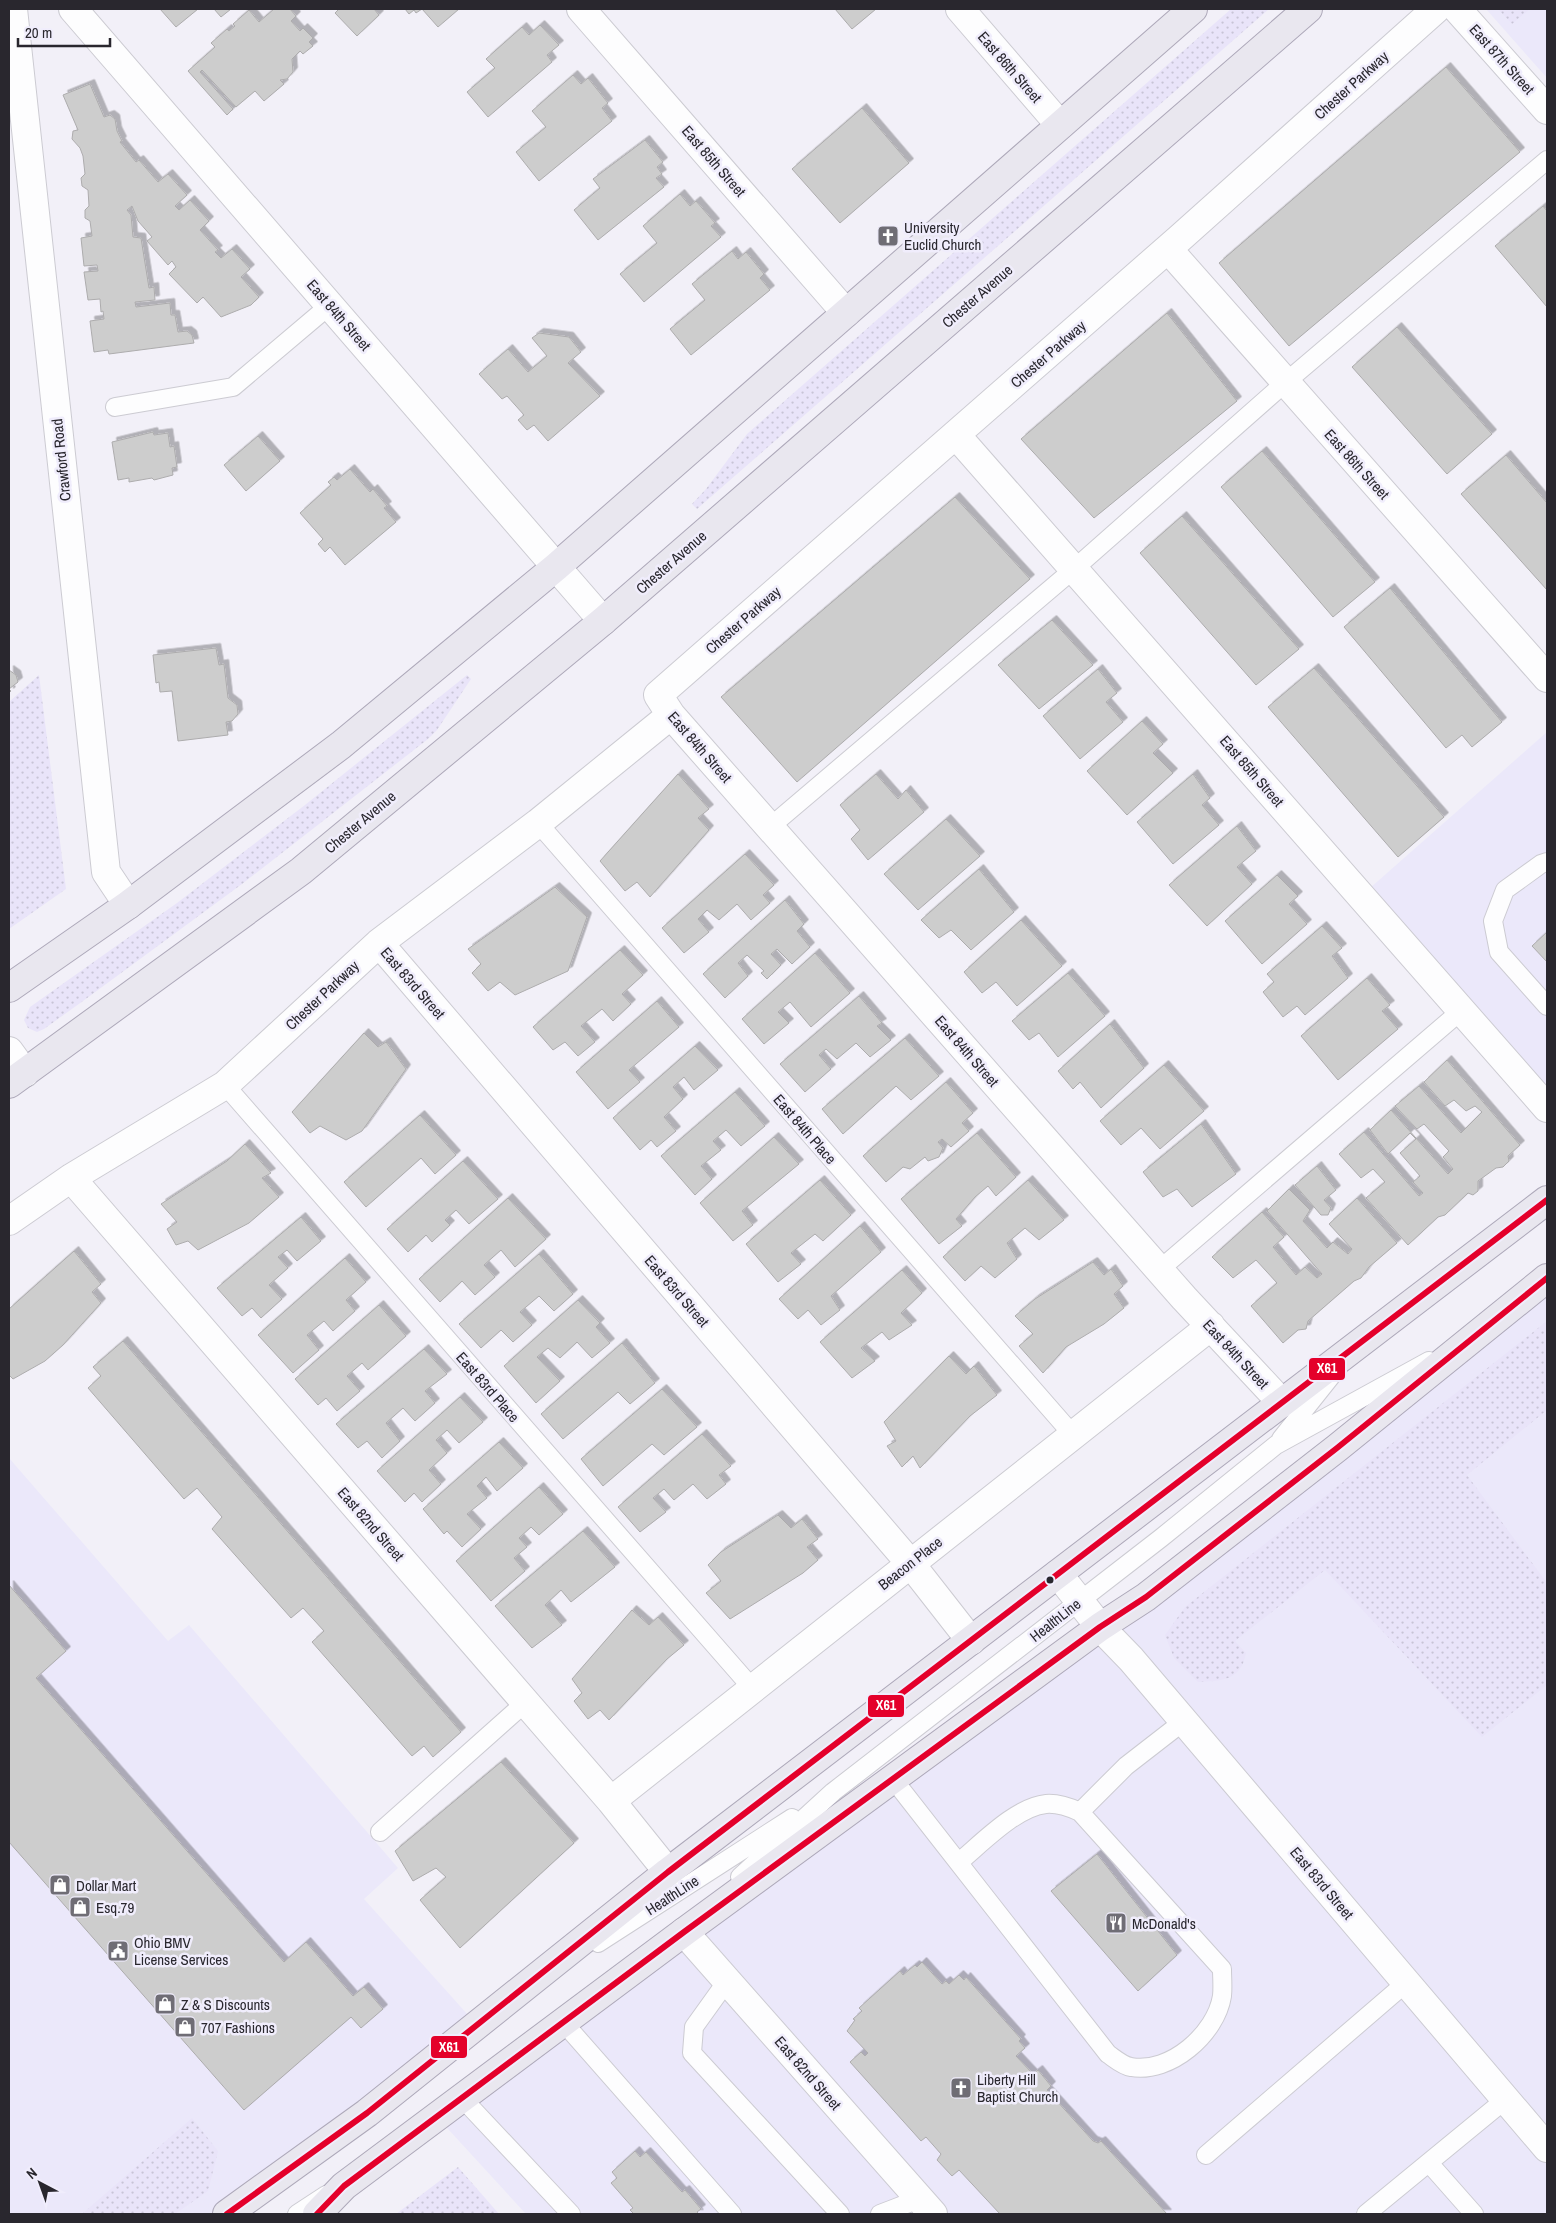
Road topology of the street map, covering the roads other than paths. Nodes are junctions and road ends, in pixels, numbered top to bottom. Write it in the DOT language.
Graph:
graph roads {
  1 [pos="13,9"];
  2 [pos="73,9"];
  3 [pos="581,9"];
  4 [pos="960,9"];
  5 [pos="1192,9"];
  6 [pos="1308,9"];
  7 [pos="1436,9"];
  8 [pos="1457,9"];
  9 [pos="1547,110"];
  10 [pos="1060,125"];
  11 [pos="1547,160"];
  12 [pos="1168,249"];
  13 [pos="330,305"];
  14 [pos="846,313"];
  15 [pos="1286,382"];
  16 [pos="115,407"];
  17 [pos="956,435"];
  18 [pos="556,567"];
  19 [pos="1074,569"];
  20 [pos="603,621"];
  21 [pos="1547,678"];
  22 [pos="664,705"];
  23 [pos="538,824"];
  24 [pos="770,827"];
  25 [pos="1547,862"];
  26 [pos="128,905"];
  27 [pos="378,944"];
  28 [pos="9,988"];
  29 [pos="1547,1006"];
  30 [pos="1462,1010"];
  31 [pos="9,1052"];
  32 [pos="17,1078"];
  33 [pos="225,1085"];
  34 [pos="1547,1108"];
  35 [pos="71,1178"];
  36 [pos="1547,1200"];
  37 [pos="9,1220"];
  38 [pos="1159,1270"];
  39 [pos="1547,1278"];
  40 [pos="1211,1326"];
  41 [pos="1478,1334"];
  42 [pos="1350,1351"];
  43 [pos="1282,1403"];
  44 [pos="1073,1435"];
  45 [pos="1276,1445"];
  46 [pos="910,1562"];
  47 [pos="1058,1574"];
  48 [pos="1080,1601"];
  49 [pos="1100,1627"];
  50 [pos="971,1641"];
  51 [pos="753,1688"];
  52 [pos="526,1702"];
  53 [pos="1184,1720"];
  54 [pos="893,1779"];
  55 [pos="833,1792"];
  56 [pos="611,1801"];
  57 [pos="1080,1812"];
  58 [pos="380,1832"];
  59 [pos="959,1862"];
  60 [pos="668,1872"];
  61 [pos="674,1939"];
  62 [pos="727,1981"];
  63 [pos="1407,1982"];
  64 [pos="511,1998"];
  65 [pos="563,2022"];
  66 [pos="462,2098"];
  67 [pos="1506,2099"];
  68 [pos="1547,2148"];
  69 [pos="310,2154"];
  70 [pos="1206,2155"];
  71 [pos="1429,2164"];
  72 [pos="926,2206"];
  73 [pos="227,2214"];
  74 [pos="243,2214"];
  75 [pos="314,2214"];
  76 [pos="571,2214"];
  77 [pos="732,2214"];
  78 [pos="840,2214"];
  79 [pos="880,2214"];
  80 [pos="1366,2214"];
  81 [pos="1474,2214"];
  1 -- 26 [label="street, Crawford Road"];
  2 -- 13 [label="street, East 84th Street"];
  3 -- 14 [label="street, East 85th Street"];
  4 -- 10 [label="street, East 86th Street"];
  5 -- 10 [label="main road"];
  6 -- 20 [label="main road, Chester Avenue"];
  7 -- 12 [label="street, Chester Parkway"];
  8 -- 9 [label="street, East 87th Street"];
  10 -- 14 [label="main road"];
  11 -- 15 [label="lane"];
  12 -- 15 [label="street, East 86th Street"];
  12 -- 17 [label="street, Chester Parkway"];
  13 -- 16 [label="lane"];
  13 -- 18 [label="street, East 84th Street"];
  14 -- 18 [label="main road"];
  15 -- 19 [label="lane"];
  15 -- 21 [label="street, East 86th Street"];
  17 -- 19 [label="street, East 85th Street"];
  17 -- 22 [label="street, Chester Parkway"];
  18 -- 20 [label="street, East 84th Street"];
  18 -- 26 [label="main road"];
  19 -- 24 [label="lane"];
  19 -- 30 [label="street, East 85th Street"];
  20 -- 32 [label="main road, Chester Avenue"];
  22 -- 23 [label="street, Chester Parkway"];
  22 -- 24 [label="street, East 84th Street"];
  23 -- 27 [label="street, Chester Parkway"];
  23 -- 44 [label="lane, East 84th Place"];
  24 -- 38 [label="street, East 84th Street"];
  25 -- 29 [label="lane"];
  26 -- 28 [label="main road"];
  27 -- 33 [label="street, Chester Parkway"];
  27 -- 46 [label="street, East 83rd Street"];
  30 -- 34 [label="street, East 85th Street"];
  30 -- 38 [label="lane"];
  31 -- 32 [label="street"];
  33 -- 35 [label="street, Chester Parkway"];
  33 -- 51 [label="lane, East 83rd Place"];
  35 -- 37 [label="street, Chester Parkway"];
  35 -- 52 [label="street, East 82nd Street"];
  36 -- 42 [label="main road"];
  38 -- 40 [label="street, East 84th Street"];
  39 -- 41 [label="main road"];
  40 -- 43 [label="street, East 84th Street"];
  40 -- 44 [label="street, Beacon Place"];
  41 -- 45 [label="lane, HealthLine"];
  41 -- 49 [label="main road"];
  42 -- 43 [label="main road"];
  42 -- 45 [label="lane, HealthLine"];
  43 -- 47 [label="main road"];
  44 -- 46 [label="street, Beacon Place"];
  45 -- 48 [label="lane, HealthLine"];
  46 -- 50 [label="street, East 83rd Street"];
  46 -- 51 [label="street, Beacon Place"];
  47 -- 48 [label="street, East 83rd Street"];
  47 -- 50 [label="main road"];
  48 -- 49 [label="street, East 83rd Street"];
  48 -- 55 [label="lane, HealthLine"];
  49 -- 53 [label="street, East 83rd Street"];
  49 -- 54 [label="main road"];
  50 -- 60 [label="main road"];
  51 -- 56 [label="street, Beacon Place"];
  52 -- 56 [label="street, East 82nd Street"];
  52 -- 58 [label="lane"];
  53 -- 57 [label="lane"];
  53 -- 63 [label="street, East 83rd Street"];
  54 -- 59 [label="lane"];
  54 -- 61 [label="main road"];
  55 -- 61 [label="lane, HealthLine"];
  55 -- 64 [label="lane, HealthLine"];
  56 -- 60 [label="street, East 82nd Street"];
  57 -- 59 [label="lane"];
  57 -- 59 [label="lane"];
  60 -- 64 [label="main road"];
  61 -- 62 [label="street, East 82nd Street"];
  61 -- 65 [label="main road"];
  62 -- 72 [label="street, East 82nd Street"];
  62 -- 78 [label="lane"];
  63 -- 67 [label="street, East 83rd Street"];
  63 -- 70 [label="lane"];
  64 -- 69 [label="main road"];
  65 -- 66 [label="main road"];
  65 -- 77 [label="lane"];
  66 -- 75 [label="main road"];
  66 -- 76 [label="lane"];
  67 -- 68 [label="street, East 83rd Street"];
  67 -- 71 [label="lane"];
  69 -- 73 [label="main road"];
  69 -- 74 [label="lane"];
  71 -- 80 [label="lane"];
  71 -- 81 [label="lane"];
  72 -- 79 [label="lane"];
}
